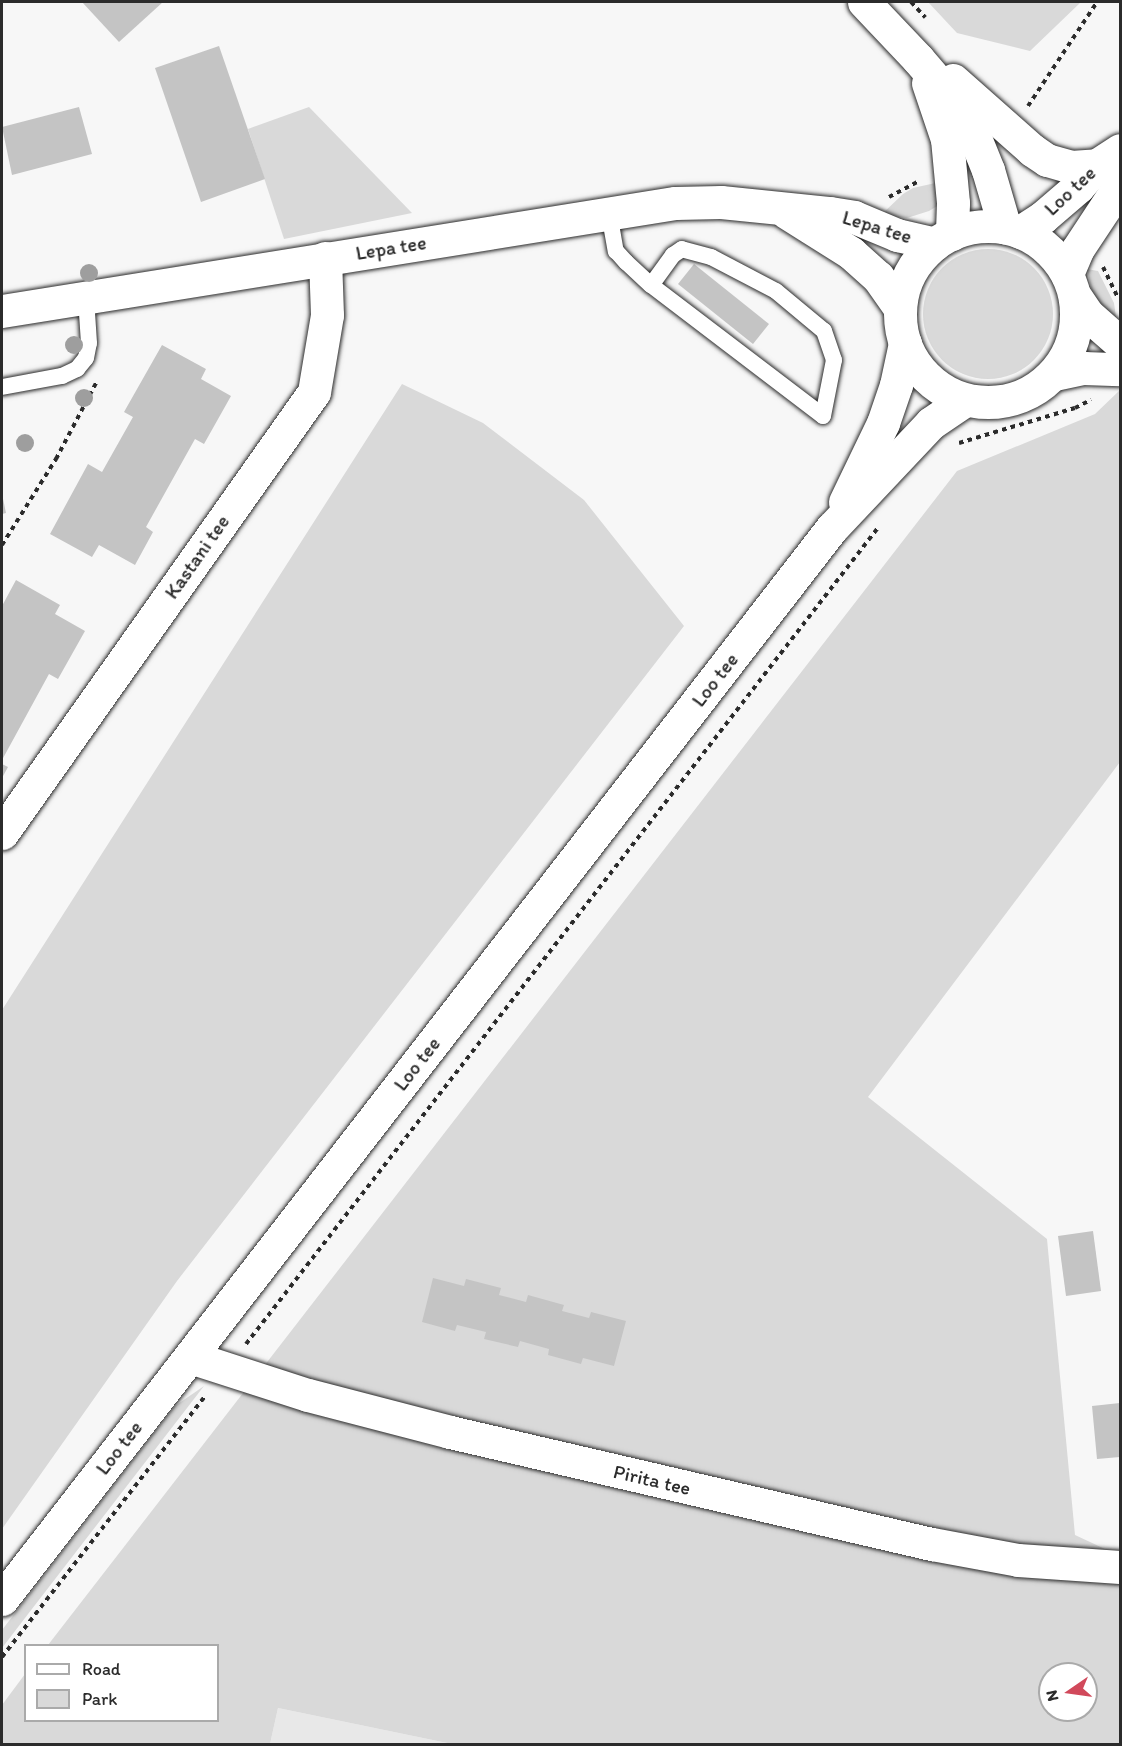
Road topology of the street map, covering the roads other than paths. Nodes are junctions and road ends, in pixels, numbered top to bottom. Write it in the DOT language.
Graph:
graph roads {
  1 [pos="864,2"];
  2 [pos="918,59"];
  3 [pos="1113,167"];
  4 [pos="782,209"];
  5 [pos="609,213"];
  6 [pos="1013,230"];
  7 [pos="943,239"];
  8 [pos="326,258"];
  9 [pos="651,285"];
  10 [pos="1071,285"];
  11 [pos="86,297"];
  12 [pos="900,308"];
  13 [pos="2,311"];
  14 [pos="905,343"];
  15 [pos="1120,343"];
  16 [pos="1120,369"];
  17 [pos="1054,374"];
  18 [pos="2,387"];
  19 [pos="965,400"];
  20 [pos="832,528"];
  21 [pos="2,833"];
  22 [pos="190,1357"];
  23 [pos="1120,1567"];
  24 [pos="2,1599"];
  1 -- 2 [label="street"];
  2 -- 3 [label="street"];
  2 -- 6 [label="street"];
  2 -- 7 [label="street"];
  3 -- 6 [label="street, Loo tee"];
  3 -- 10 [label="street, Loo tee"];
  4 -- 5 [label="street, Lepa tee"];
  4 -- 7 [label="street, Lepa tee"];
  4 -- 12 [label="street, Lepa tee"];
  5 -- 8 [label="street, Lepa tee"];
  5 -- 9 [label="lane"];
  6 -- 7 [label="street"];
  6 -- 10 [label="street"];
  7 -- 12 [label="street"];
  8 -- 11 [label="street, Lepa tee"];
  8 -- 21 [label="street, Kastani tee"];
  9 -- 9 [label="lane"];
  10 -- 15 [label="street"];
  10 -- 17 [label="street"];
  11 -- 13 [label="street, Lepa tee"];
  11 -- 18 [label="lane"];
  12 -- 14 [label="street"];
  14 -- 19 [label="street"];
  14 -- 20 [label="street, Loo tee"];
  16 -- 17 [label="street"];
  17 -- 19 [label="street"];
  19 -- 20 [label="street, Loo tee"];
  20 -- 22 [label="street, Loo tee"];
  22 -- 23 [label="street, Pirita tee"];
  22 -- 24 [label="street, Loo tee"];
}
